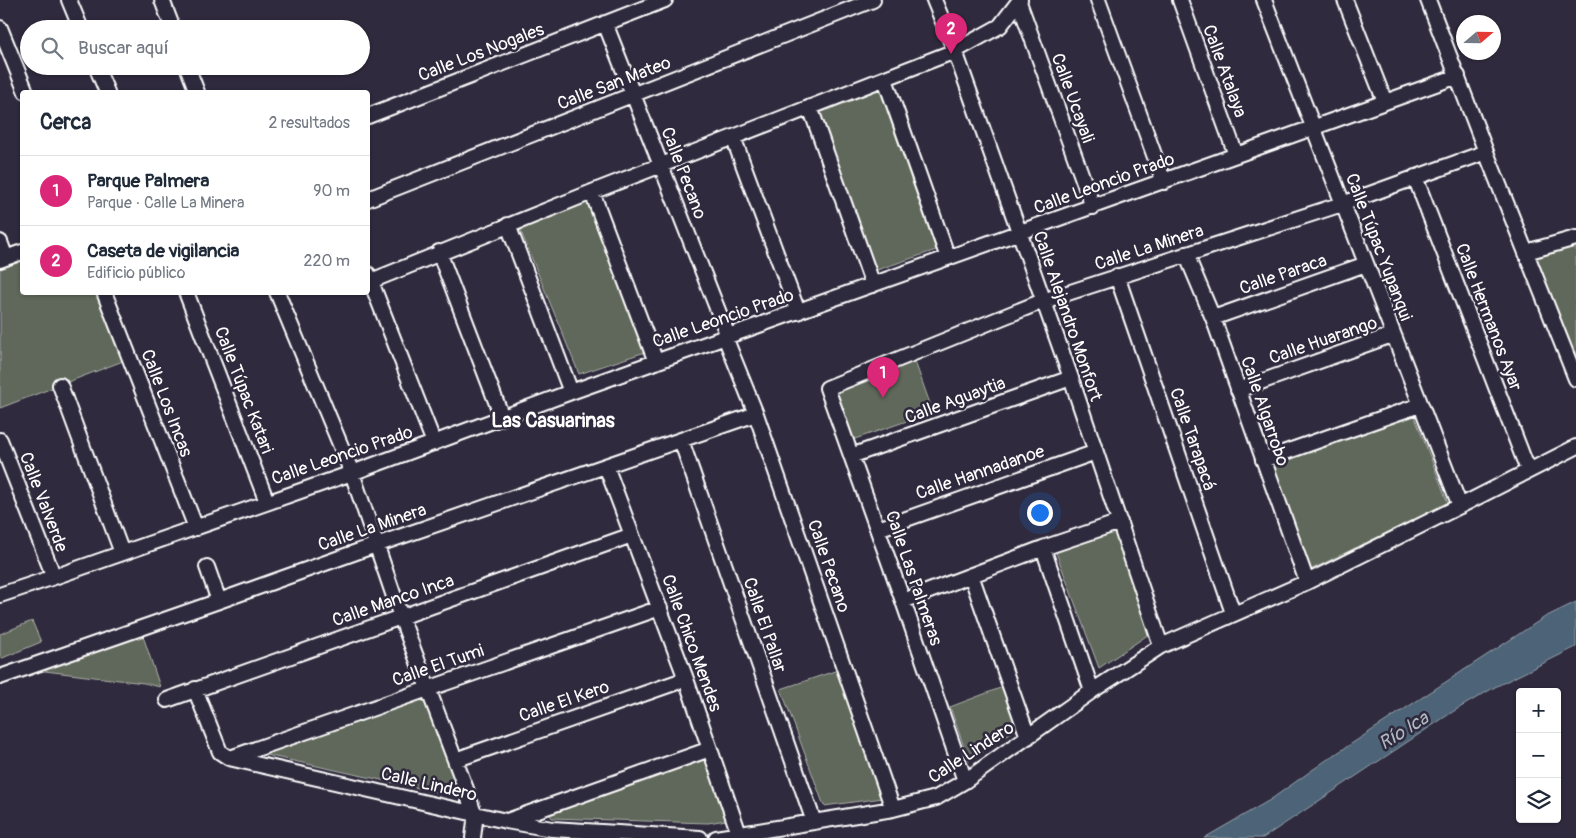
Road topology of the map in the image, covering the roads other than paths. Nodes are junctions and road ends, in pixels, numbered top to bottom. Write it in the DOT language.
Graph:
graph roads {
  1 [pos="69,0"];
  2 [pos="162,0"];
  3 [pos="664,0"];
  4 [pos="873,0"];
  5 [pos="934,0"];
  6 [pos="1098,0"];
  7 [pos="1180,0"];
  8 [pos="1264,0"];
  9 [pos="1345,0"];
  10 [pos="1428,0"];
  11 [pos="1019,1"];
  12 [pos="77,20"];
  13 [pos="170,20"];
  14 [pos="605,24"];
  15 [pos="0,28"];
  16 [pos="956,52"];
  17 [pos="100,75"];
  18 [pos="190,75"];
  19 [pos="1458,76"];
  20 [pos="885,79"];
  21 [pos="25,90"];
  22 [pos="106,90"];
  23 [pos="196,90"];
  24 [pos="634,95"];
  25 [pos="1385,102"];
  26 [pos="810,107"];
  27 [pos="370,115"];
  28 [pos="1313,127"];
  29 [pos="733,137"];
  30 [pos="1486,152"];
  31 [pos="1236,155"];
  32 [pos="662,165"];
  33 [pos="1415,177"];
  34 [pos="1164,182"];
  35 [pos="592,192"];
  36 [pos="370,198"];
  37 [pos="1342,204"];
  38 [pos="1093,207"];
  39 [pos="508,225"];
  40 [pos="1020,233"];
  41 [pos="1576,238"];
  42 [pos="0,242"];
  43 [pos="439,252"];
  44 [pos="1526,252"];
  45 [pos="20,253"];
  46 [pos="1186,254"];
  47 [pos="948,258"];
  48 [pos="3,259"];
  49 [pos="1366,264"];
  50 [pos="1117,276"];
  51 [pos="370,278"];
  52 [pos="370,281"];
  53 [pos="873,285"];
  54 [pos="105,295"];
  55 [pos="187,295"];
  56 [pos="278,295"];
  57 [pos="1043,302"];
  58 [pos="798,312"];
  59 [pos="1213,318"];
  60 [pos="1392,335"];
  61 [pos="726,337"];
  62 [pos="656,362"];
  63 [pos="1071,378"];
  64 [pos="1576,378"];
  65 [pos="60,385"];
  66 [pos="827,388"];
  67 [pos="1238,390"];
  68 [pos="572,392"];
  69 [pos="1420,405"];
  70 [pos="756,414"];
  71 [pos="502,417"];
  72 [pos="0,440"];
  73 [pos="681,440"];
  74 [pos="434,443"];
  75 [pos="1576,447"];
  76 [pos="1096,452"];
  77 [pos="851,456"];
  78 [pos="1263,460"];
  79 [pos="606,466"];
  80 [pos="1528,470"];
  81 [pos="352,473"];
  82 [pos="267,502"];
  83 [pos="1460,506"];
  84 [pos="1120,522"];
  85 [pos="196,528"];
  86 [pos="878,529"];
  87 [pos="632,535"];
  88 [pos="376,545"];
  89 [pos="1043,548"];
  90 [pos="122,553"];
  91 [pos="207,567"];
  92 [pos="971,575"];
  93 [pos="54,578"];
  94 [pos="1307,582"];
  95 [pos="0,595"];
  96 [pos="219,601"];
  97 [pos="903,601"];
  98 [pos="660,608"];
  99 [pos="1234,613"];
  100 [pos="401,617"];
  101 [pos="1161,646"];
  102 [pos="0,677"];
  103 [pos="686,679"];
  104 [pos="196,689"];
  105 [pos="427,689"];
  106 [pos="1092,691"];
  107 [pos="167,700"];
  108 [pos="1028,737"];
  109 [pos="710,749"];
  110 [pos="229,758"];
  111 [pos="454,760"];
  112 [pos="965,782"];
  113 [pos="893,809"];
  114 [pos="474,814"];
  115 [pos="506,821"];
  116 [pos="814,822"];
  117 [pos="739,834"];
  118 [pos="473,838"];
  119 [pos="700,838"];
  120 [pos="716,838"];
  1 -- 12 [label="street"];
  2 -- 13 [label="street"];
  3 -- 14 [label="street, Calle Los Nogales"];
  4 -- 24 [label="street, Calle San Mateo"];
  5 -- 16 [label="street, Calle Alejandro Monfort"];
  6 -- 34 [label="street"];
  7 -- 31 [label="street, Calle Atalaya"];
  8 -- 28 [label="street, Calle Túpac Yupanqui"];
  9 -- 25 [label="street"];
  10 -- 19 [label="street"];
  11 -- 16 [label="street"];
  11 -- 38 [label="street, Calle Ucayali"];
  14 -- 24 [label="street, Calle Pecano"];
  14 -- 27 [label="street, Calle Los Nogales"];
  15 -- 21 [label="street"];
  16 -- 20 [label="street"];
  16 -- 40 [label="street, Calle Alejandro Monfort"];
  17 -- 22 [label="street"];
  18 -- 23 [label="street"];
  19 -- 25 [label="street, Calle Leoncio Prado"];
  19 -- 30 [label="street"];
  20 -- 26 [label="street"];
  20 -- 47 [label="street"];
  24 -- 32 [label="street, Calle Pecano"];
  24 -- 36 [label="street, Calle San Mateo"];
  25 -- 28 [label="street, Calle Leoncio Prado"];
  26 -- 29 [label="street"];
  26 -- 53 [label="street"];
  28 -- 31 [label="street, Calle Leoncio Prado"];
  28 -- 37 [label="street, Calle Túpac Yupanqui"];
  29 -- 32 [label="street"];
  29 -- 58 [label="street"];
  30 -- 33 [label="street, Calle La Minera"];
  30 -- 44 [label="street"];
  31 -- 34 [label="street, Calle Leoncio Prado"];
  32 -- 35 [label="street"];
  32 -- 61 [label="street, Calle Pecano"];
  33 -- 37 [label="street, Calle La Minera"];
  33 -- 80 [label="street, Calle Hermanos Ayar"];
  34 -- 38 [label="street, Calle Leoncio Prado"];
  35 -- 39 [label="street"];
  35 -- 62 [label="street"];
  37 -- 46 [label="street, Calle La Minera"];
  37 -- 49 [label="street, Calle Túpac Yupanqui"];
  38 -- 40 [label="street, Calle Leoncio Prado"];
  39 -- 43 [label="street"];
  39 -- 68 [label="street"];
  40 -- 47 [label="street, Calle Leoncio Prado"];
  40 -- 57 [label="street, Calle Alejandro Monfort"];
  41 -- 44 [label="street"];
  42 -- 48 [label="street"];
  43 -- 51 [label="street"];
  43 -- 71 [label="street"];
  44 -- 64 [label="street"];
  45 -- 48 [label="street"];
  46 -- 50 [label="street, Calle La Minera"];
  46 -- 59 [label="street, Calle Algarrobo"];
  47 -- 53 [label="street, Calle Leoncio Prado"];
  49 -- 59 [label="street, Calle Paraca"];
  49 -- 60 [label="street, Calle Túpac Yupanqui"];
  50 -- 57 [label="street, Calle La Minera"];
  50 -- 99 [label="street, Calle Tarapacá"];
  52 -- 74 [label="street"];
  53 -- 58 [label="street, Calle Leoncio Prado"];
  54 -- 85 [label="street, Calle Los Incas"];
  55 -- 82 [label="street, Calle Túpac Katari"];
  56 -- 81 [label="street"];
  57 -- 63 [label="street, Calle Alejandro Monfort"];
  57 -- 66 [label="street, Calle La Minera"];
  58 -- 61 [label="street, Calle Leoncio Prado"];
  59 -- 67 [label="street, Calle Algarrobo"];
  60 -- 67 [label="street, Calle Huarango"];
  60 -- 69 [label="street, Calle Túpac Yupanqui"];
  61 -- 62 [label="street, Calle Leoncio Prado"];
  61 -- 70 [label="street, Calle Pecano"];
  62 -- 68 [label="street, Calle Leoncio Prado"];
  63 -- 76 [label="street, Calle Alejandro Monfort"];
  63 -- 77 [label="street, Calle Aguaytia"];
  65 -- 90 [label="street"];
  66 -- 77 [label="street, Calle Las Palmeras"];
  67 -- 78 [label="street, Calle Algarrobo"];
  68 -- 71 [label="street, Calle Leoncio Prado"];
  69 -- 78 [label="street"];
  69 -- 83 [label="street, Calle Túpac Yupanqui"];
  70 -- 73 [label="street, Calle La Minera"];
  70 -- 113 [label="street, Calle Pecano"];
  71 -- 74 [label="street, Calle Leoncio Prado"];
  72 -- 93 [label="street, Calle Valverde"];
  73 -- 79 [label="street, Calle La Minera"];
  73 -- 116 [label="street, Calle El Pallar"];
  74 -- 81 [label="street, Calle Leoncio Prado"];
  75 -- 80 [label="street, Calle Lindero"];
  76 -- 84 [label="street, Calle Alejandro Monfort"];
  76 -- 86 [label="street, Calle Hannadanoe"];
  77 -- 86 [label="street, Calle Las Palmeras"];
  78 -- 94 [label="street, Calle Algarrobo"];
  79 -- 87 [label="street, Calle Chico Mendes"];
  79 -- 88 [label="street, Calle La Minera"];
  80 -- 83 [label="street, Calle Lindero"];
  81 -- 82 [label="street, Calle Leoncio Prado"];
  81 -- 88 [label="street"];
  82 -- 85 [label="street, Calle Leoncio Prado"];
  83 -- 94 [label="street, Calle Lindero"];
  84 -- 89 [label="street"];
  84 -- 101 [label="street, Calle Alejandro Monfort"];
  85 -- 90 [label="street, Calle Leoncio Prado"];
  86 -- 97 [label="street, Calle Las Palmeras"];
  87 -- 98 [label="street, Calle Chico Mendes"];
  87 -- 100 [label="street, Calle Manco Inca"];
  88 -- 96 [label="street, Calle La Minera"];
  88 -- 100 [label="street"];
  89 -- 92 [label="street"];
  89 -- 106 [label="street"];
  90 -- 93 [label="street, Calle Leoncio Prado"];
  91 -- 96 [label="street"];
  92 -- 97 [label="street"];
  92 -- 108 [label="street"];
  93 -- 95 [label="street, Calle Leoncio Prado"];
  94 -- 99 [label="street, Calle Lindero"];
  96 -- 102 [label="street, Calle La Minera"];
  97 -- 112 [label="street, Calle Las Palmeras"];
  98 -- 103 [label="street, Calle Chico Mendes"];
  98 -- 105 [label="street, Calle El Tumi"];
  99 -- 101 [label="street, Calle Lindero"];
  100 -- 104 [label="street, Calle Manco Inca"];
  100 -- 105 [label="street"];
  101 -- 106 [label="street, Calle Lindero"];
  103 -- 109 [label="street, Calle Chico Mendes"];
  103 -- 111 [label="street, Calle El Kero"];
  104 -- 107 [label="street, Calle Manco Inca"];
  104 -- 110 [label="street"];
  105 -- 110 [label="street, Calle El Tumi"];
  105 -- 111 [label="street"];
  106 -- 108 [label="street, Calle Lindero"];
  108 -- 112 [label="street, Calle Lindero"];
  109 -- 115 [label="street"];
  109 -- 117 [label="street, Calle Chico Mendes"];
  110 -- 114 [label="street, Calle Lindero"];
  111 -- 114 [label="street"];
  112 -- 113 [label="street, Calle Lindero"];
  113 -- 116 [label="street, Calle Lindero"];
  114 -- 115 [label="street, Calle Lindero"];
  114 -- 118 [label="street"];
  115 -- 119 [label="street, Calle Lindero"];
  116 -- 117 [label="street, Calle Lindero"];
  117 -- 120 [label="street, Calle Lindero"];
}
